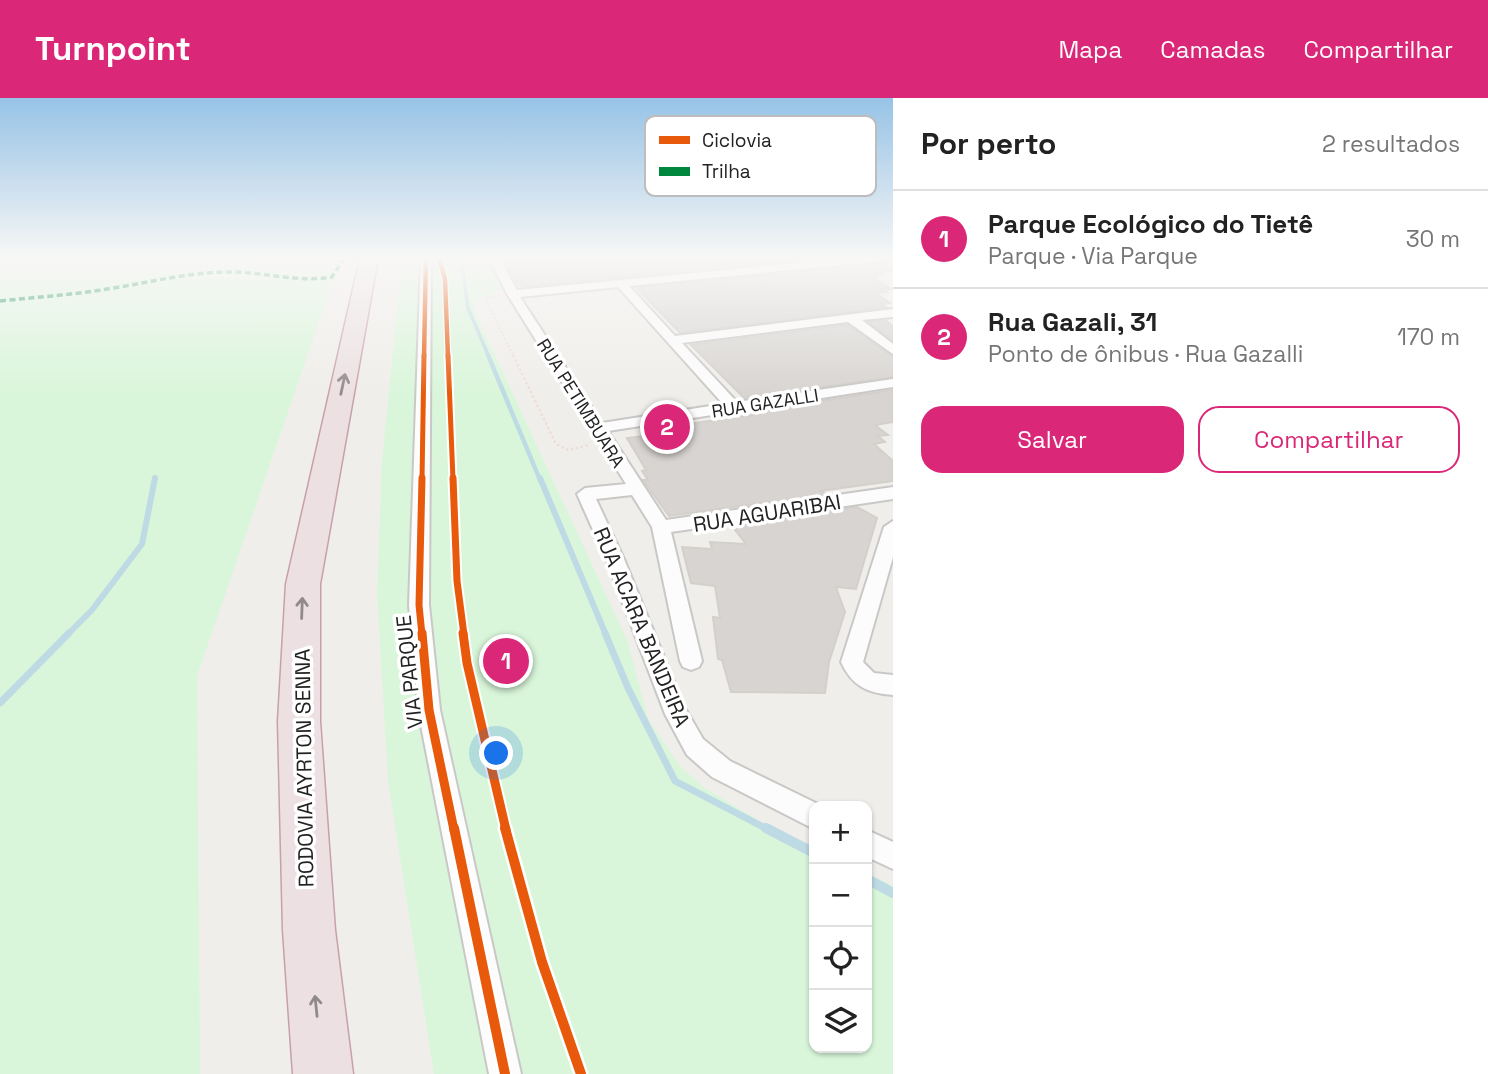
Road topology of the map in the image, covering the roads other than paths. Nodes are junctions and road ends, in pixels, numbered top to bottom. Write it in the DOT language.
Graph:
graph roads {
  1 [pos="360,304"];
  2 [pos="425,304"];
  3 [pos="519,304"];
  4 [pos="639,304"];
  5 [pos="893,313"];
  6 [pos="852,318"];
  7 [pos="673,340"];
  8 [pos="893,350"];
  9 [pos="893,383"];
  10 [pos="734,408"];
  11 [pos="596,428"];
  12 [pos="636,489"];
  13 [pos="893,493"];
  14 [pos="661,527"];
  15 [pos="893,527"];
  16 [pos="691,661"];
  17 [pos="893,685"];
  18 [pos="809,813"];
  19 [pos="872,846"];
  20 [pos="893,856"];
  21 [pos="323,1074"];
  22 [pos="505,1074"];
  21 -- 1 [label="highway, RODOVIA AYRTON SENNA, one-way"];
  2 -- 22 [label="street, VIA PARQUE"];
  3 -- 11 [label="street, RUA PETIMBUARA"];
  4 -- 7 [label="street"];
  5 -- 6 [label="street"];
  6 -- 7 [label="street"];
  6 -- 8 [label="street"];
  7 -- 10 [label="street"];
  9 -- 10 [label="street, RUA GAZALLI"];
  10 -- 11 [label="street, RUA GAZALLI"];
  11 -- 12 [label="street, RUA PETIMBUARA"];
  12 -- 14 [label="street, RUA PETIMBUARA"];
  12 -- 18 [label="street, RUA ACARA BANDEIRA"];
  13 -- 14 [label="street, RUA AGUARIBAI"];
  14 -- 16 [label="street"];
  15 -- 17 [label="street"];
  19 -- 20 [label="street"];
}
